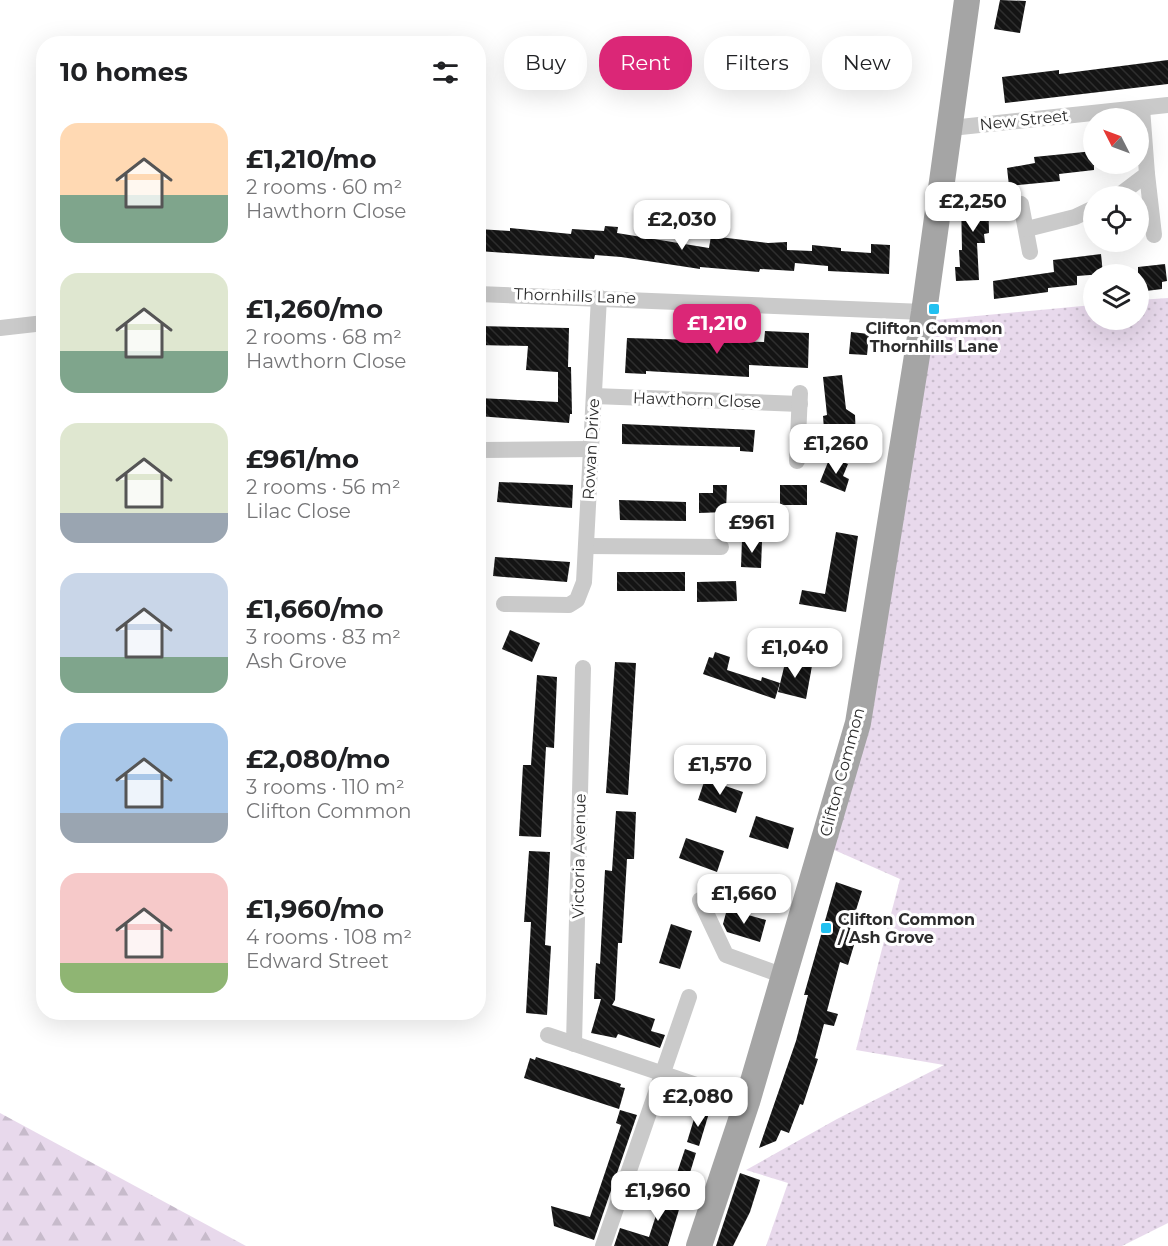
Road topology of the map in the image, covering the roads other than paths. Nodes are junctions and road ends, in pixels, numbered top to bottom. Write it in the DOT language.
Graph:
graph roads {
  1 [pos="967,0"];
  2 [pos="1168,105"];
  3 [pos="1142,108"];
  4 [pos="1083,114"];
  5 [pos="951,128"];
  6 [pos="1147,174"];
  7 [pos="1131,186"];
  8 [pos="1021,204"];
  9 [pos="1083,214"];
  10 [pos="1027,229"];
  11 [pos="1154,235"];
  12 [pos="1030,252"];
  13 [pos="486,294"];
  14 [pos="599,297"];
  15 [pos="924,312"];
  16 [pos="36,325"];
  17 [pos="0,328"];
  18 [pos="594,396"];
  19 [pos="591,449"];
  20 [pos="486,450"];
  21 [pos="797,461"];
  22 [pos="586,546"];
  23 [pos="722,547"];
  24 [pos="504,604"];
  25 [pos="584,668"];
  26 [pos="700,900"];
  27 [pos="784,976"];
  28 [pos="689,997"];
  29 [pos="548,1035"];
  30 [pos="574,1044"];
  31 [pos="662,1074"];
  32 [pos="747,1102"];
  33 [pos="603,1246"];
  34 [pos="699,1246"];
  1 -- 5 [label="main road, Clifton Common"];
  2 -- 3 [label="street, New Street"];
  4 -- 5 [label="street, New Street"];
  5 -- 15 [label="main road, Clifton Common"];
  6 -- 7 [label="street"];
  6 -- 11 [label="street"];
  8 -- 10 [label="street"];
  9 -- 10 [label="street"];
  10 -- 12 [label="street"];
  13 -- 14 [label="street, Thornhills Lane"];
  14 -- 15 [label="street, Thornhills Lane"];
  14 -- 18 [label="street, Rowan Drive"];
  15 -- 27 [label="main road, Clifton Common"];
  16 -- 17 [label="street"];
  18 -- 19 [label="street, Rowan Drive"];
  18 -- 21 [label="street, Hawthorn Close"];
  19 -- 20 [label="street"];
  19 -- 22 [label="street, Rowan Drive"];
  22 -- 23 [label="street"];
  22 -- 24 [label="street, Rowan Drive"];
  25 -- 30 [label="street, Victoria Avenue"];
  26 -- 27 [label="street"];
  27 -- 32 [label="main road, Clifton Common"];
  28 -- 31 [label="street"];
  29 -- 30 [label="street"];
  30 -- 31 [label="street"];
  31 -- 32 [label="street"];
  31 -- 33 [label="street"];
  32 -- 34 [label="main road, Clifton Common"];
}
